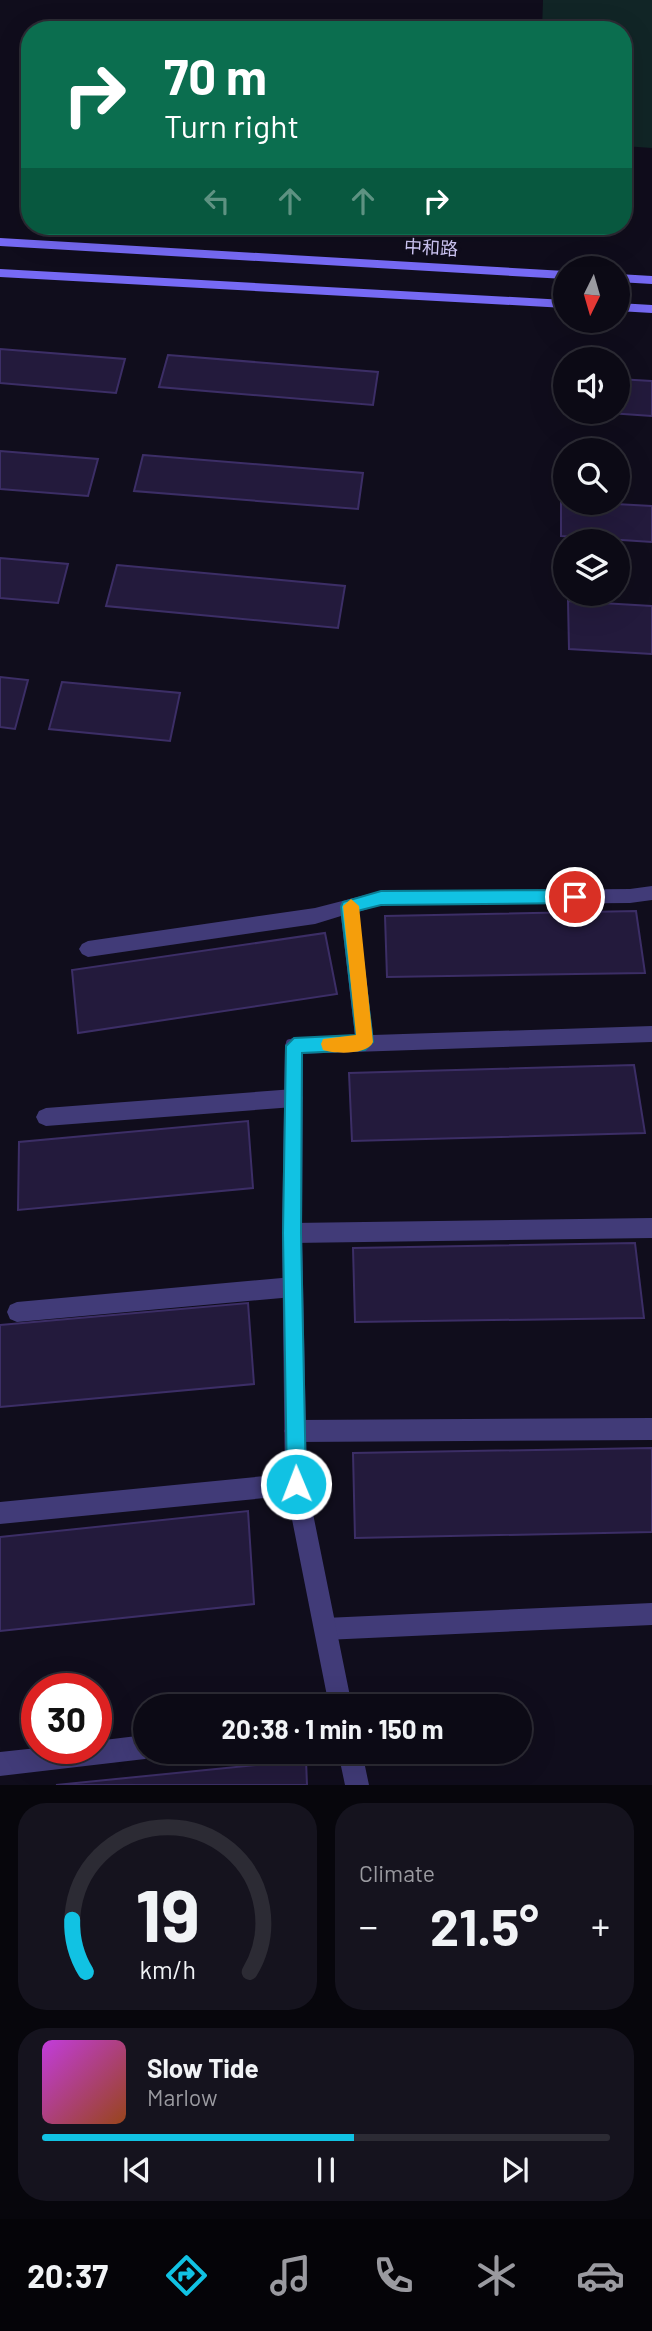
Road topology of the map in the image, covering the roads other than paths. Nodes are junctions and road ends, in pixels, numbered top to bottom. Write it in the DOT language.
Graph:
graph roads {
  1 [pos="0,242"];
  2 [pos="0,273"];
  3 [pos="553,274"];
  4 [pos="630,279"];
  5 [pos="652,280"];
  6 [pos="553,303"];
  7 [pos="630,308"];
  8 [pos="652,309"];
  9 [pos="652,893"];
  10 [pos="349,907"];
  11 [pos="88,949"];
  12 [pos="652,1034"];
  13 [pos="365,1042"];
  14 [pos="294,1098"];
  15 [pos="46,1117"];
  16 [pos="652,1228"];
  17 [pos="292,1233"];
  18 [pos="293,1287"];
  19 [pos="18,1312"];
  20 [pos="652,1429"];
  21 [pos="295,1431"];
  22 [pos="296,1484"];
  23 [pos="0,1513"];
  24 [pos="652,1614"];
  25 [pos="326,1629"];
  26 [pos="339,1694"];
  27 [pos="133,1749"];
  28 [pos="0,1764"];
  29 [pos="353,1764"];
  30 [pos="357,1785"];
  1 -- 3 [label="main road, 中和路"];
  2 -- 6 [label="main road"];
  4 -- 5 [label="main road"];
  7 -- 8 [label="main road"];
  9 -- 10 [label="street"];
  10 -- 11 [label="street"];
  10 -- 13 [label="street"];
  12 -- 13 [label="street"];
  13 -- 14 [label="street"];
  14 -- 15 [label="street"];
  14 -- 17 [label="street"];
  16 -- 17 [label="street"];
  17 -- 18 [label="street"];
  18 -- 19 [label="street"];
  18 -- 21 [label="street"];
  20 -- 21 [label="street"];
  21 -- 22 [label="street"];
  22 -- 23 [label="street"];
  22 -- 25 [label="street"];
  24 -- 25 [label="street"];
  25 -- 26 [label="street"];
  27 -- 28 [label="street"];
  29 -- 30 [label="street"];
}
